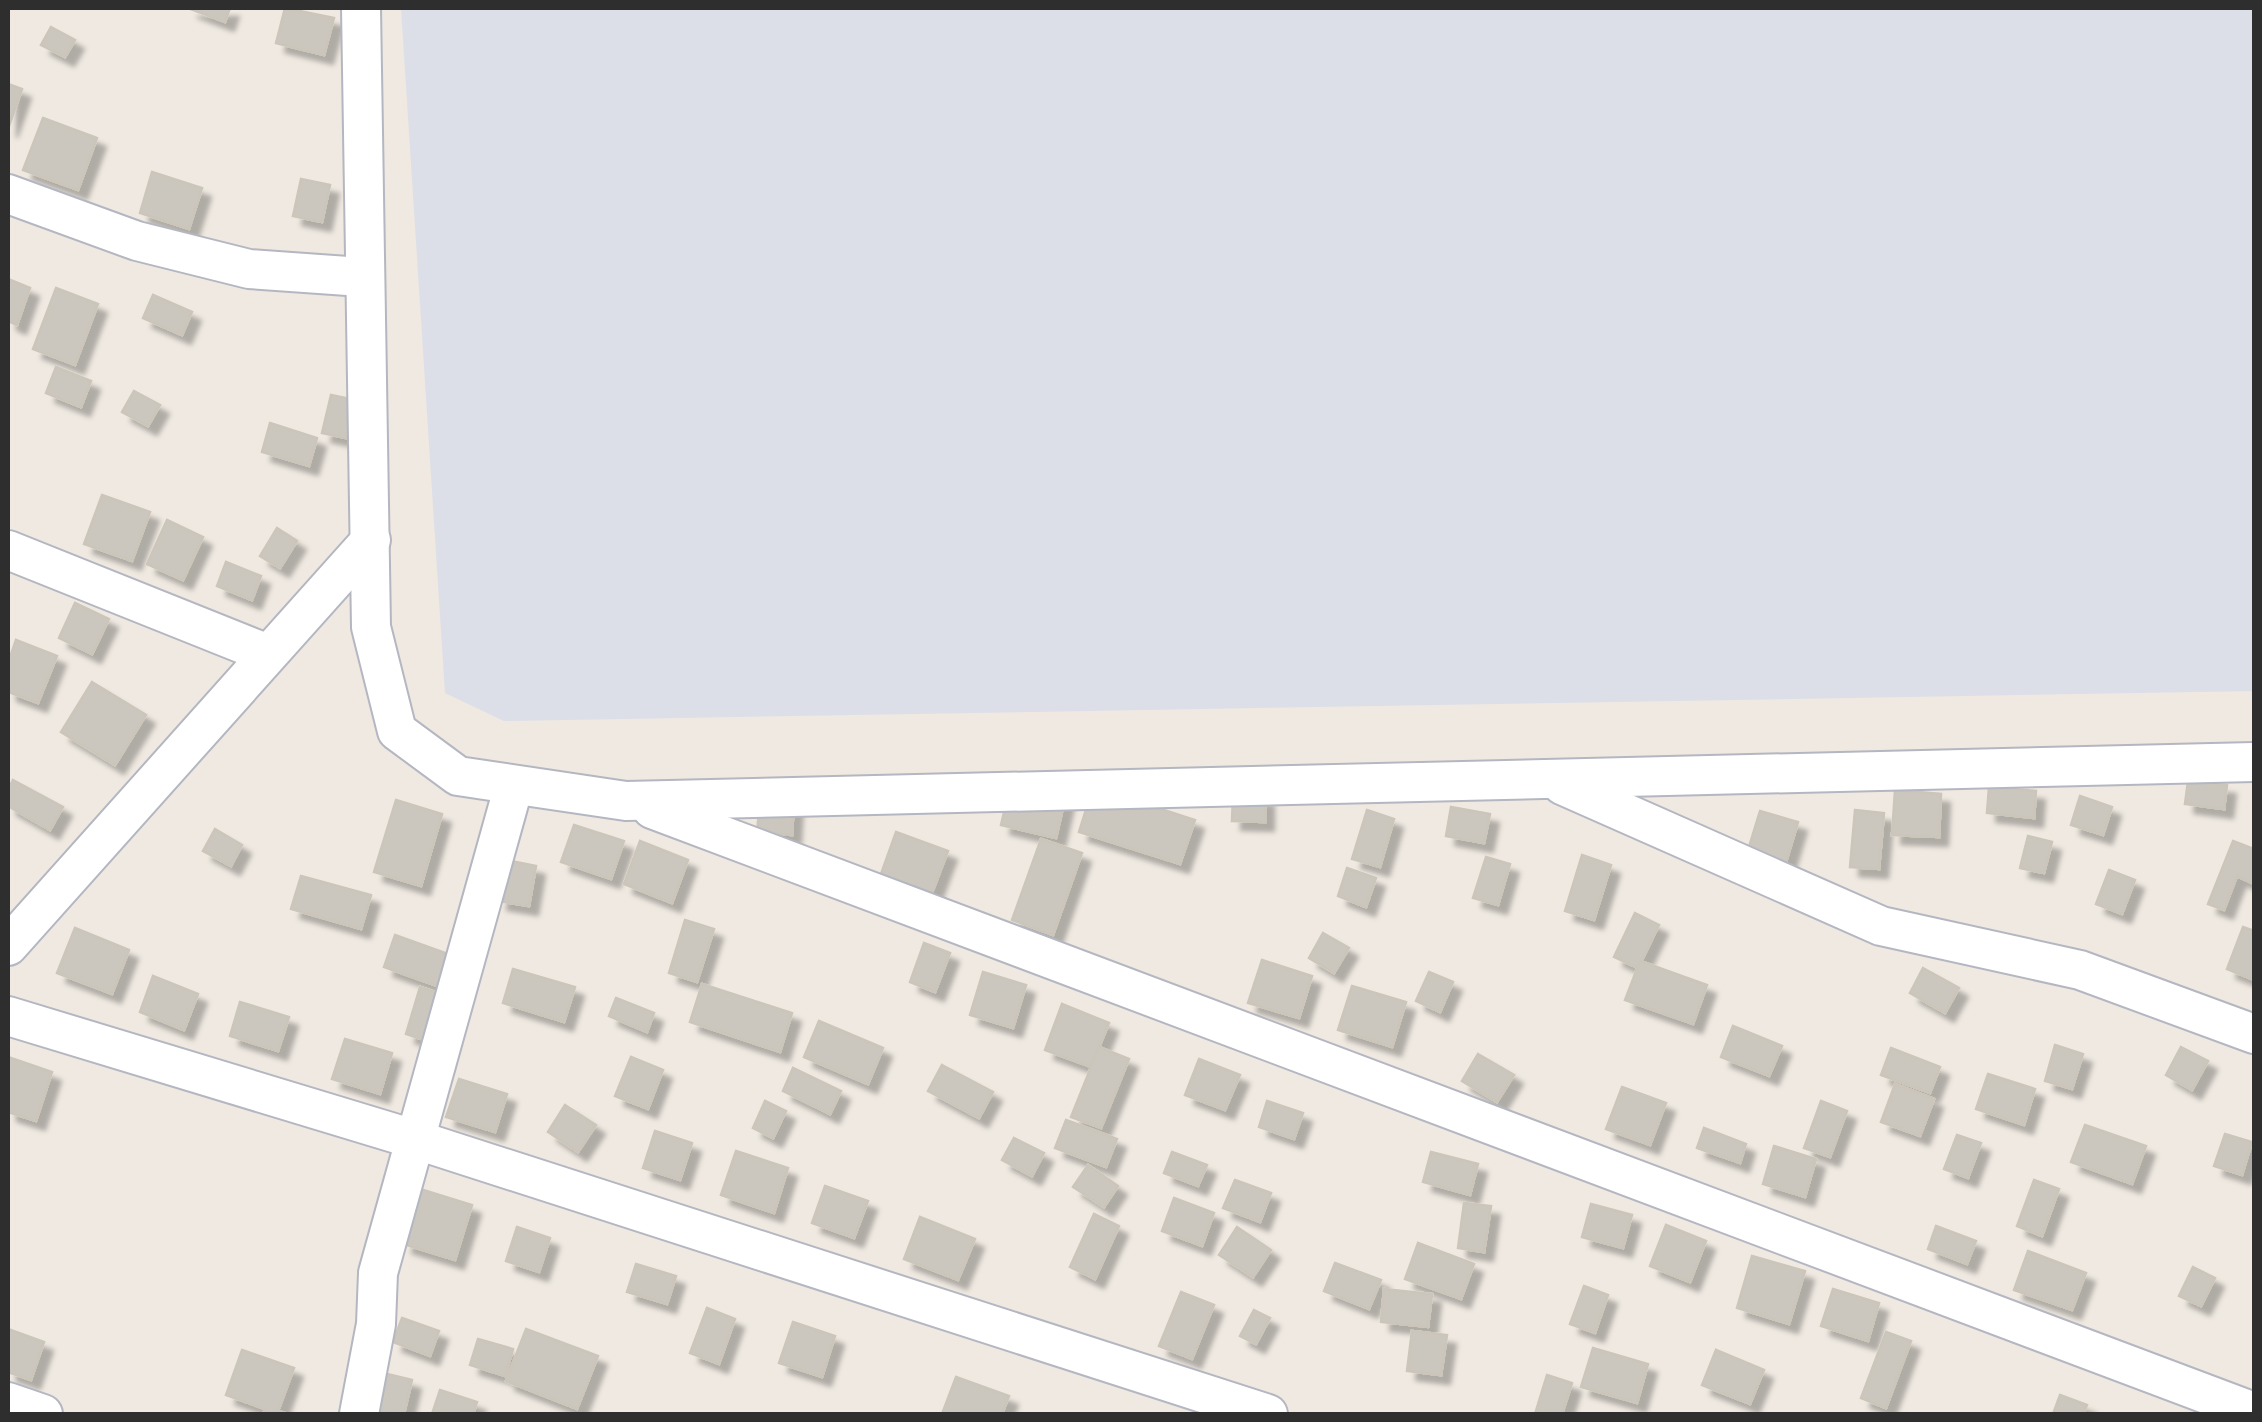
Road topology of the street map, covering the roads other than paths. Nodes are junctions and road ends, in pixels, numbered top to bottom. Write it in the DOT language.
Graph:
graph roads {
  1 [pos="361,8"];
  2 [pos="8,194"];
  3 [pos="362,277"];
  4 [pos="370,540"];
  5 [pos="8,550"];
  6 [pos="268,654"];
  7 [pos="2254,762"];
  8 [pos="1550,780"];
  9 [pos="514,785"];
  10 [pos="626,800"];
  11 [pos="8,946"];
  12 [pos="8,1016"];
  13 [pos="2254,1034"];
  14 [pos="417,1140"];
  15 [pos="8,1402"];
  16 [pos="2254,1412"];
  17 [pos="43,1414"];
  18 [pos="358,1414"];
  19 [pos="1268,1414"];
  1 -- 3 [label="street"];
  2 -- 3 [label="street"];
  3 -- 4 [label="street"];
  4 -- 6 [label="street"];
  4 -- 9 [label="street"];
  5 -- 6 [label="street"];
  6 -- 11 [label="street"];
  7 -- 8 [label="street"];
  8 -- 10 [label="street"];
  8 -- 13 [label="street"];
  9 -- 10 [label="street"];
  9 -- 14 [label="street"];
  10 -- 16 [label="street"];
  12 -- 14 [label="street"];
  14 -- 18 [label="street"];
  14 -- 19 [label="street"];
  15 -- 17 [label="street"];
}
